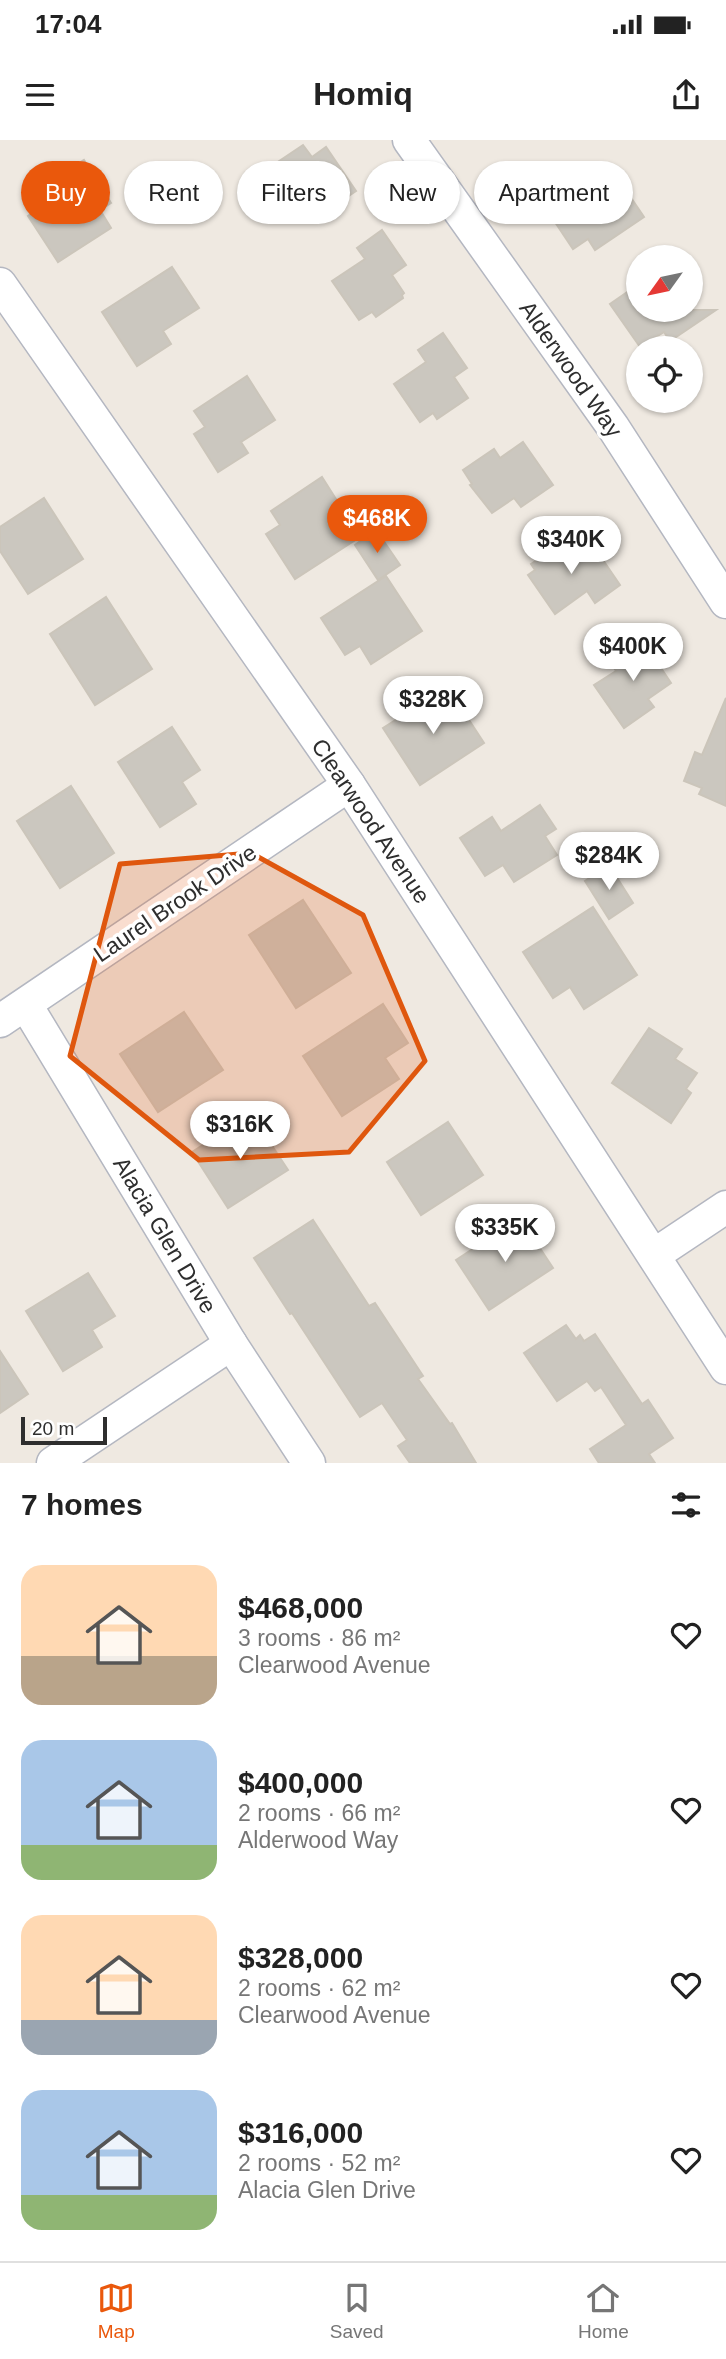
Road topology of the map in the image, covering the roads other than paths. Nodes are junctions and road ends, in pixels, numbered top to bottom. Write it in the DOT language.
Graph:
graph roads {
  1 [pos="409,140"];
  2 [pos="0,284"];
  3 [pos="726,602"];
  4 [pos="349,785"];
  5 [pos="13,1013"];
  6 [pos="726,1208"];
  7 [pos="654,1255"];
  8 [pos="231,1344"];
  9 [pos="726,1368"];
  10 [pos="53,1463"];
  11 [pos="309,1463"];
  1 -- 3 [label="street, Alderwood Way"];
  2 -- 4 [label="street, Clearwood Avenue"];
  4 -- 5 [label="street, Laurel Brook Drive"];
  4 -- 7 [label="street, Clearwood Avenue"];
  5 -- 8 [label="street, Alacia Glen Drive"];
  6 -- 7 [label="street"];
  7 -- 9 [label="street, Clearwood Avenue"];
  8 -- 10 [label="street"];
  8 -- 11 [label="street, Alacia Glen Drive"];
}
